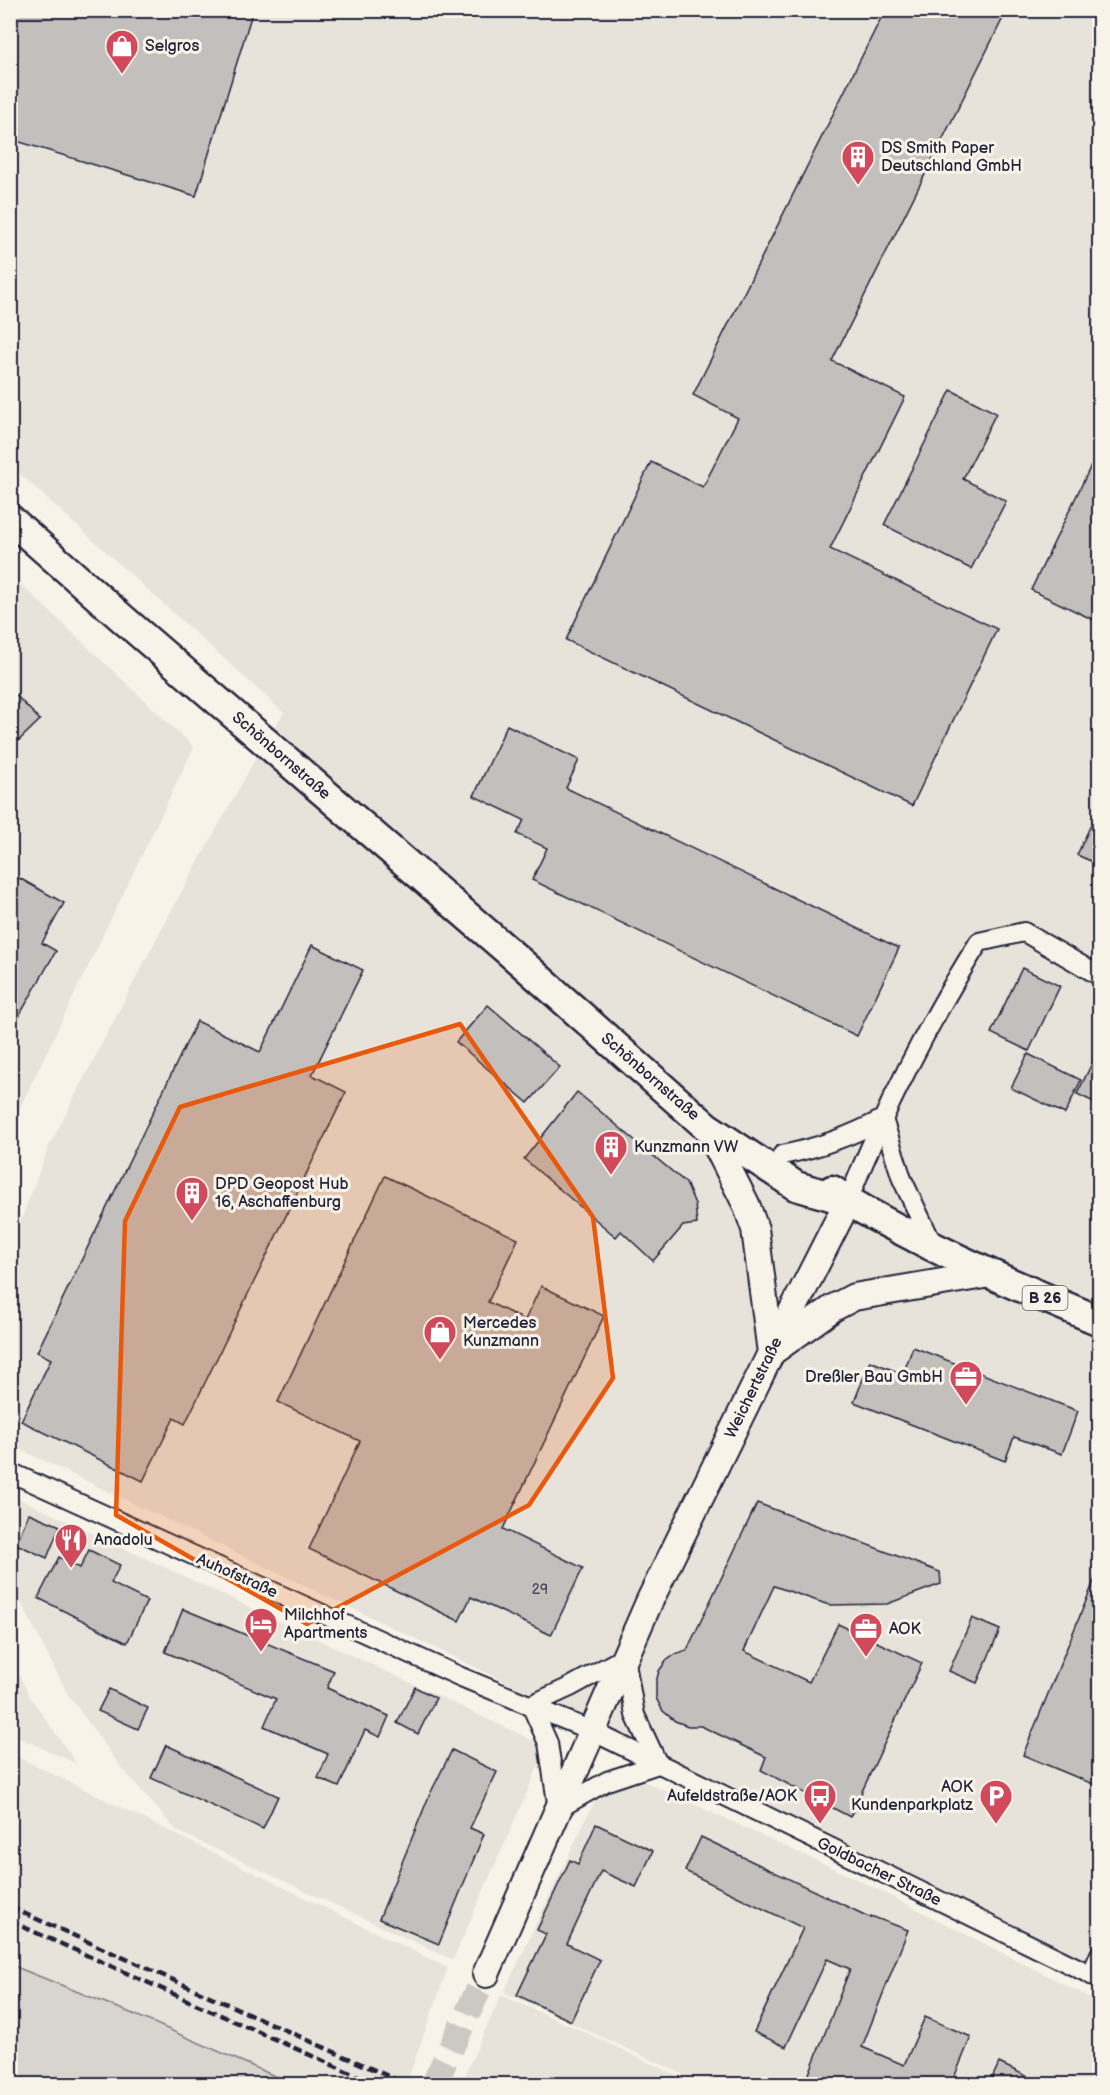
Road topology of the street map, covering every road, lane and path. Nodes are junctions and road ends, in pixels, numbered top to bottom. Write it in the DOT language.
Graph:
graph roads {
  1 [pos="10,519"];
  2 [pos="1100,976"];
  3 [pos="554,992"];
  4 [pos="883,1119"];
  5 [pos="707,1127"];
  6 [pos="782,1155"];
  7 [pos="848,1201"];
  8 [pos="934,1247"];
  9 [pos="990,1274"];
  10 [pos="1100,1322"];
  11 [pos="771,1353"];
  12 [pos="10,1472"];
  13 [pos="625,1657"];
  14 [pos="531,1705"];
  15 [pos="592,1731"];
  16 [pos="658,1764"];
  17 [pos="558,1809"];
  18 [pos="1100,1954"];
  19 [pos="486,1974"];
  20 [pos="1095,1977"];
  1 -- 3 [label="main road, Schönbornstraße"];
  2 -- 4 [label="street, Weichertstraße"];
  3 -- 5 [label="main road, Schönbornstraße"];
  3 -- 6 [label="main road, Schönbornstraße"];
  4 -- 6 [label="street"];
  4 -- 7 [label="street, Weichertstraße"];
  4 -- 8 [label="street"];
  5 -- 7 [label="main road, Schönbornstraße"];
  5 -- 11 [label="main road"];
  6 -- 7 [label="main road, Schönbornstraße"];
  7 -- 8 [label="main road, Schönbornstraße / B 26"];
  7 -- 11 [label="main road, Weichertstraße"];
  8 -- 9 [label="main road, Schönbornstraße / B 26"];
  9 -- 10 [label="main road, Schönbornstraße / B 26"];
  9 -- 11 [label="main road"];
  11 -- 13 [label="main road, Weichertstraße"];
  12 -- 14 [label="street, Auhofstraße"];
  13 -- 14 [label="street"];
  13 -- 15 [label="main road, Weichertstraße"];
  13 -- 16 [label="street"];
  14 -- 15 [label="street, Auhofstraße"];
  14 -- 17 [label="street"];
  15 -- 16 [label="street, Goldbacher Straße"];
  15 -- 17 [label="main road"];
  16 -- 17 [label="street"];
  16 -- 20 [label="street, Goldbacher Straße"];
  17 -- 19 [label="main road"];
  18 -- 20 [label="street"];
}
